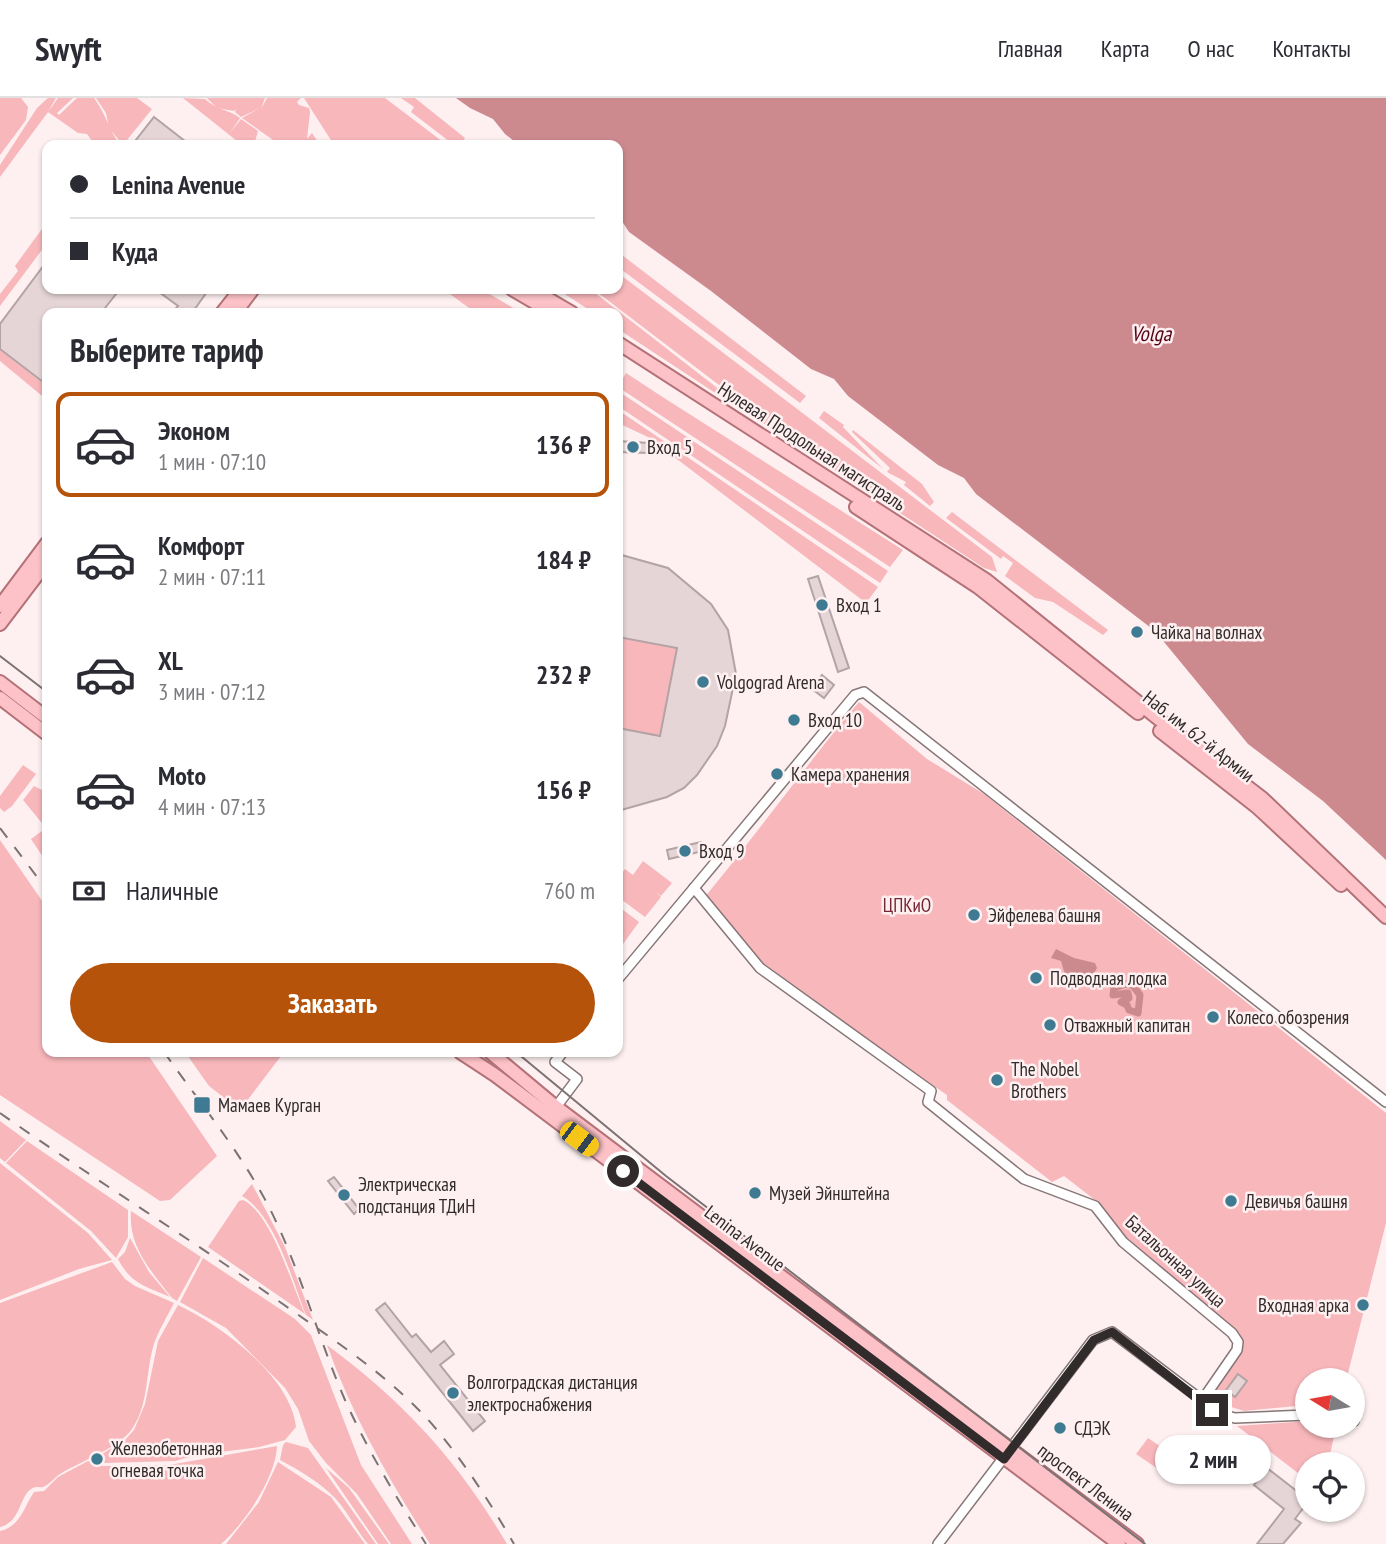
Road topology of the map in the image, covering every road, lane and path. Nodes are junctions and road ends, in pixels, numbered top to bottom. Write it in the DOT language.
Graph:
graph roads {
  1 [pos="237,294"];
  2 [pos="521,294"];
  3 [pos="540,294"];
  4 [pos="226,308"];
  5 [pos="544,308"];
  6 [pos="563,308"];
  7 [pos="623,346"];
  8 [pos="623,356"];
  9 [pos="42,550"];
  10 [pos="42,567"];
  11 [pos="982,583"];
  12 [pos="3,608"];
  13 [pos="0,624"];
  14 [pos="0,682"];
  15 [pos="0,698"];
  16 [pos="42,714"];
  17 [pos="42,730"];
  18 [pos="694,888"];
  19 [pos="1386,916"];
  20 [pos="1386,927"];
  21 [pos="623,973"];
  22 [pos="467,1057"];
  23 [pos="495,1057"];
  24 [pos="559,1057"];
  25 [pos="1386,1102"];
  26 [pos="556,1107"];
  27 [pos="1201,1402"];
  28 [pos="1295,1416"];
  29 [pos="1008,1455"];
  30 [pos="938,1544"];
  31 [pos="1119,1544"];
  32 [pos="1137,1544"];
  1 -- 4 [label="main road"];
  2 -- 5 [label="main road"];
  3 -- 6 [label="main road"];
  7 -- 11 [label="main road, Нулевая Продольная магистраль"];
  8 -- 11 [label="main road, Нулевая Продольная магистраль"];
  9 -- 12 [label="main road"];
  10 -- 12 [label="main road"];
  11 -- 19 [label="main road, Наб. им. 62-й Армии"];
  11 -- 20 [label="main road, Наб. им. 62-й Армии"];
  12 -- 13 [label="main road"];
  14 -- 16 [label="main road"];
  15 -- 17 [label="main road"];
  18 -- 21 [label="street"];
  18 -- 25 [label="street"];
  18 -- 27 [label="street, Батальонная улица"];
  22 -- 29 [label="main road, Lenina Avenue"];
  23 -- 26 [label="main road, Lenina Avenue"];
  24 -- 26 [label="street"];
  26 -- 29 [label="main road, Lenina Avenue"];
  27 -- 28 [label="street"];
  27 -- 29 [label="street"];
  29 -- 30 [label="street"];
  29 -- 31 [label="main road, проспект Ленина"];
  29 -- 32 [label="main road, проспект Ленина"];
}
